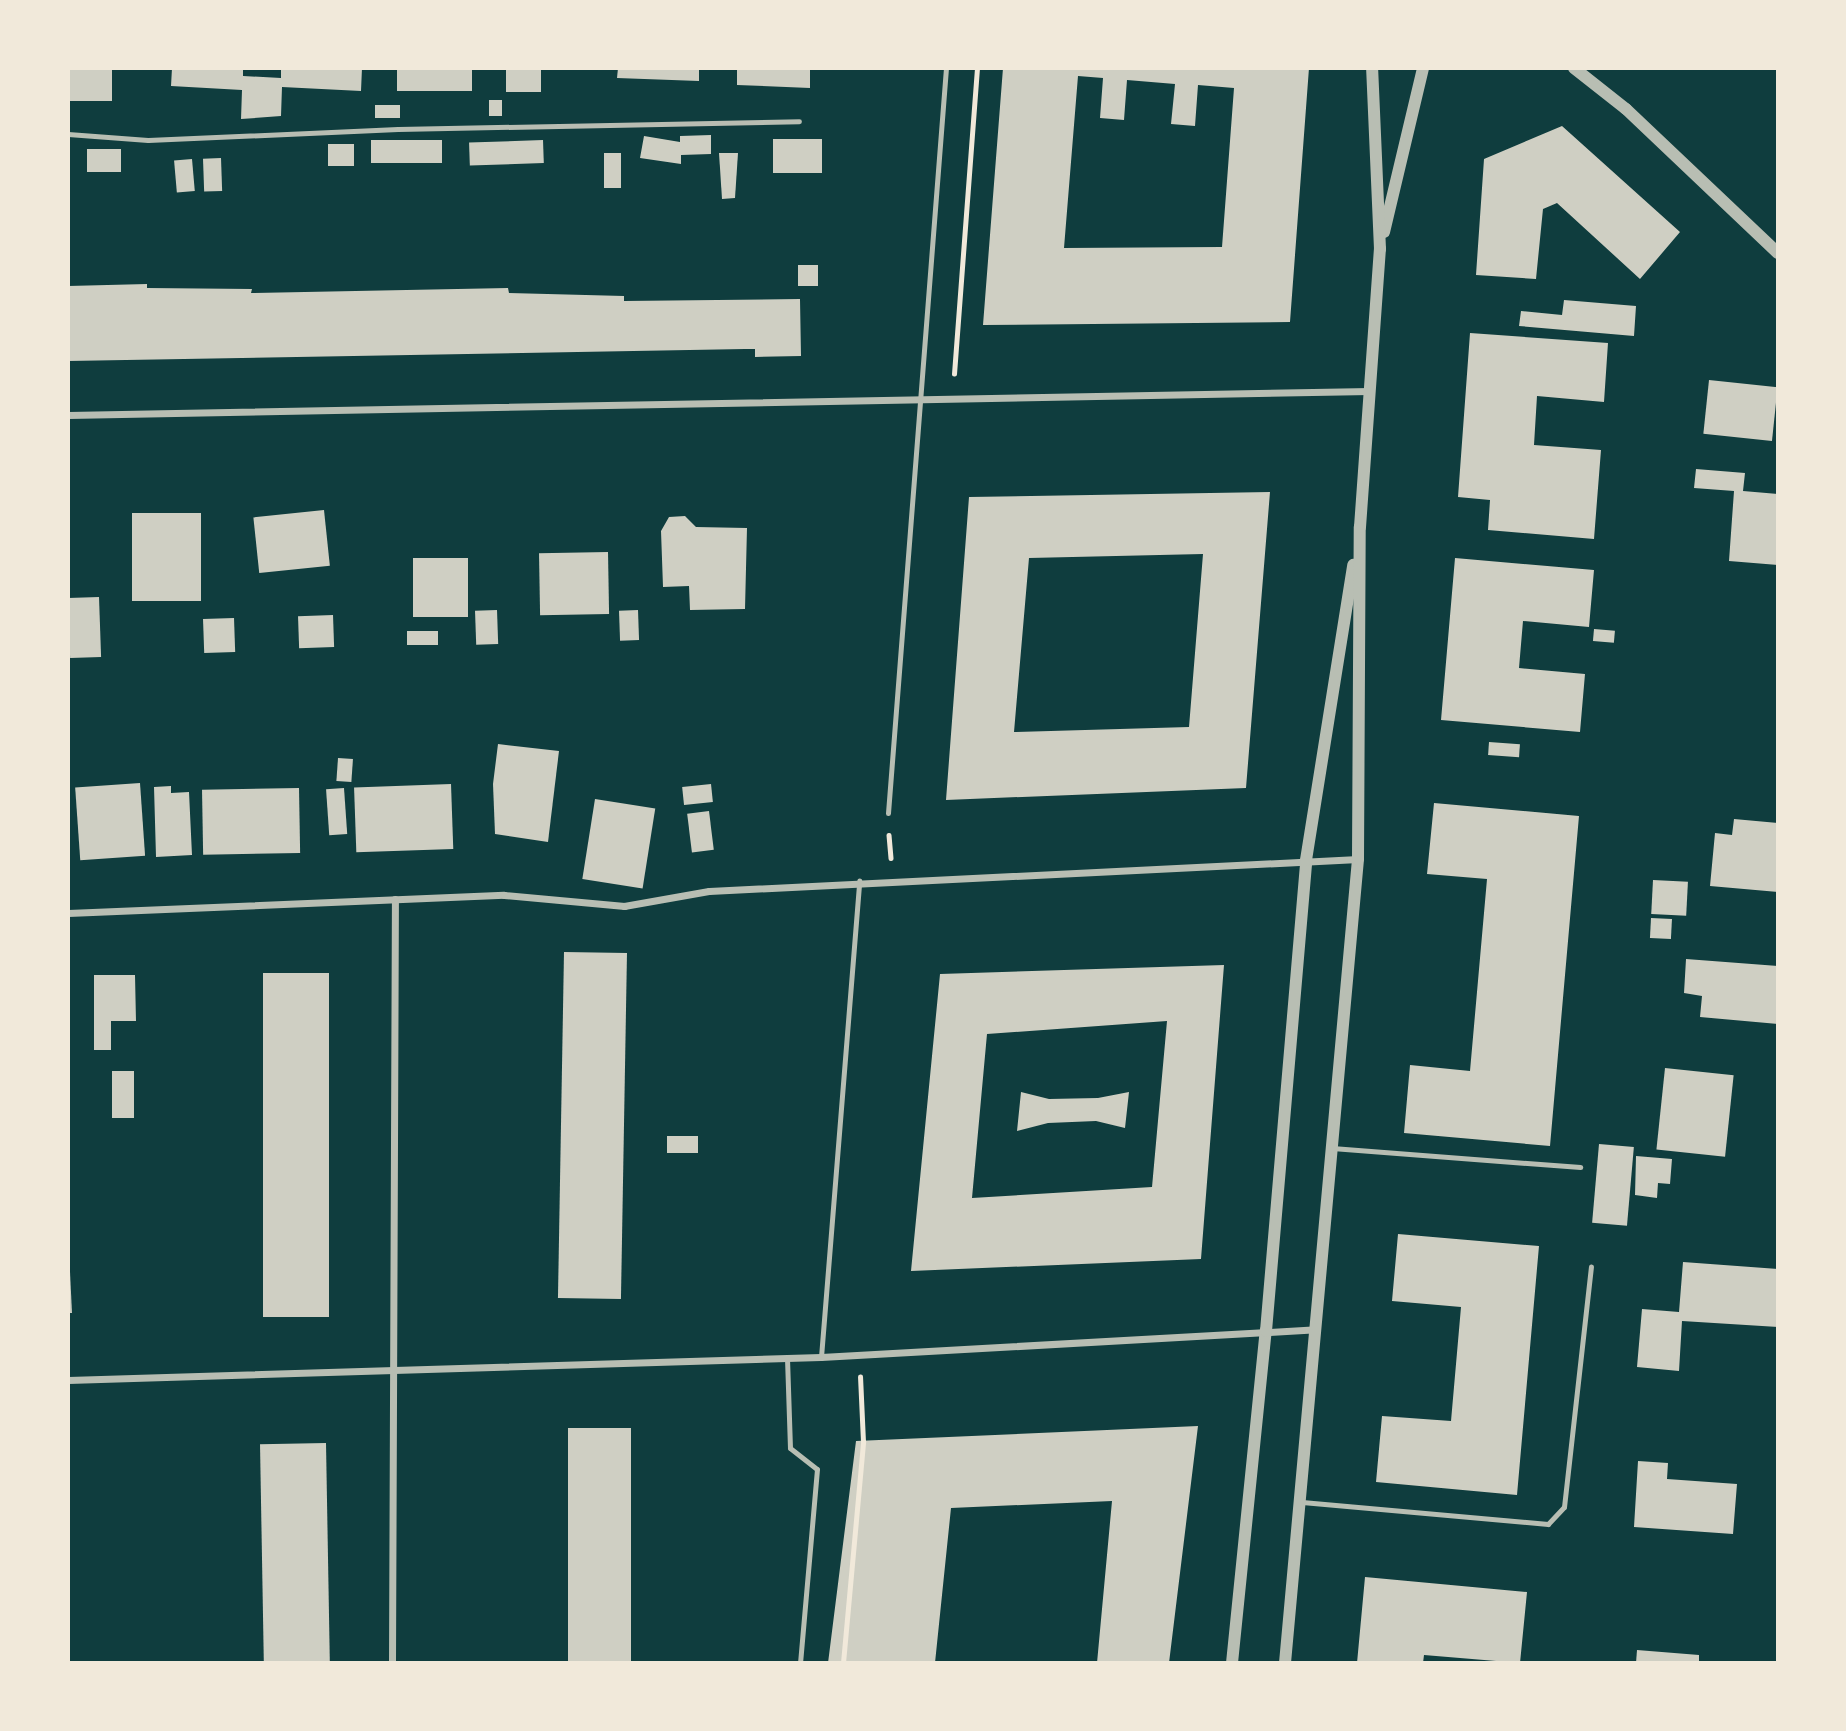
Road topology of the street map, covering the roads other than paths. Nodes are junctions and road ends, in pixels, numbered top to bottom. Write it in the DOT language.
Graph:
graph roads {
  1 [pos="946,68"];
  2 [pos="1372,68"];
  3 [pos="1423,68"];
  4 [pos="1574,68"];
  5 [pos="799,121"];
  6 [pos="68,134"];
  7 [pos="1380,249"];
  8 [pos="1778,253"];
  9 [pos="1370,391"];
  10 [pos="920,400"];
  11 [pos="68,415"];
  12 [pos="1360,527"];
  13 [pos="888,813"];
  14 [pos="1358,859"];
  15 [pos="1306,860"];
  16 [pos="859,881"];
  17 [pos="396,899"];
  18 [pos="68,913"];
  19 [pos="1332,1148"];
  20 [pos="1580,1167"];
  21 [pos="1591,1267"];
  22 [pos="1317,1329"];
  23 [pos="1266,1331"];
  24 [pos="821,1357"];
  25 [pos="787,1358"];
  26 [pos="395,1372"];
  27 [pos="68,1380"];
  28 [pos="1302,1502"];
  29 [pos="392,1663"];
  30 [pos="800,1663"];
  31 [pos="1232,1663"];
  32 [pos="1285,1663"];
  1 -- 10 [label="lane"];
  2 -- 7 [label="street"];
  3 -- 7 [label="street"];
  4 -- 8 [label="street"];
  5 -- 6 [label="lane"];
  7 -- 9 [label="street"];
  9 -- 10 [label="street"];
  9 -- 12 [label="street"];
  10 -- 11 [label="street"];
  10 -- 13 [label="lane"];
  12 -- 14 [label="street"];
  12 -- 15 [label="street"];
  14 -- 15 [label="street"];
  14 -- 19 [label="street"];
  15 -- 16 [label="street"];
  15 -- 23 [label="street"];
  16 -- 17 [label="street"];
  16 -- 24 [label="lane"];
  17 -- 18 [label="street"];
  17 -- 26 [label="street"];
  19 -- 20 [label="lane"];
  19 -- 22 [label="street"];
  21 -- 28 [label="lane"];
  22 -- 23 [label="street"];
  22 -- 28 [label="street"];
  23 -- 24 [label="street"];
  23 -- 31 [label="street"];
  24 -- 25 [label="street"];
  25 -- 26 [label="street"];
  25 -- 30 [label="lane"];
  26 -- 27 [label="street"];
  26 -- 29 [label="street"];
  28 -- 32 [label="street"];
}
